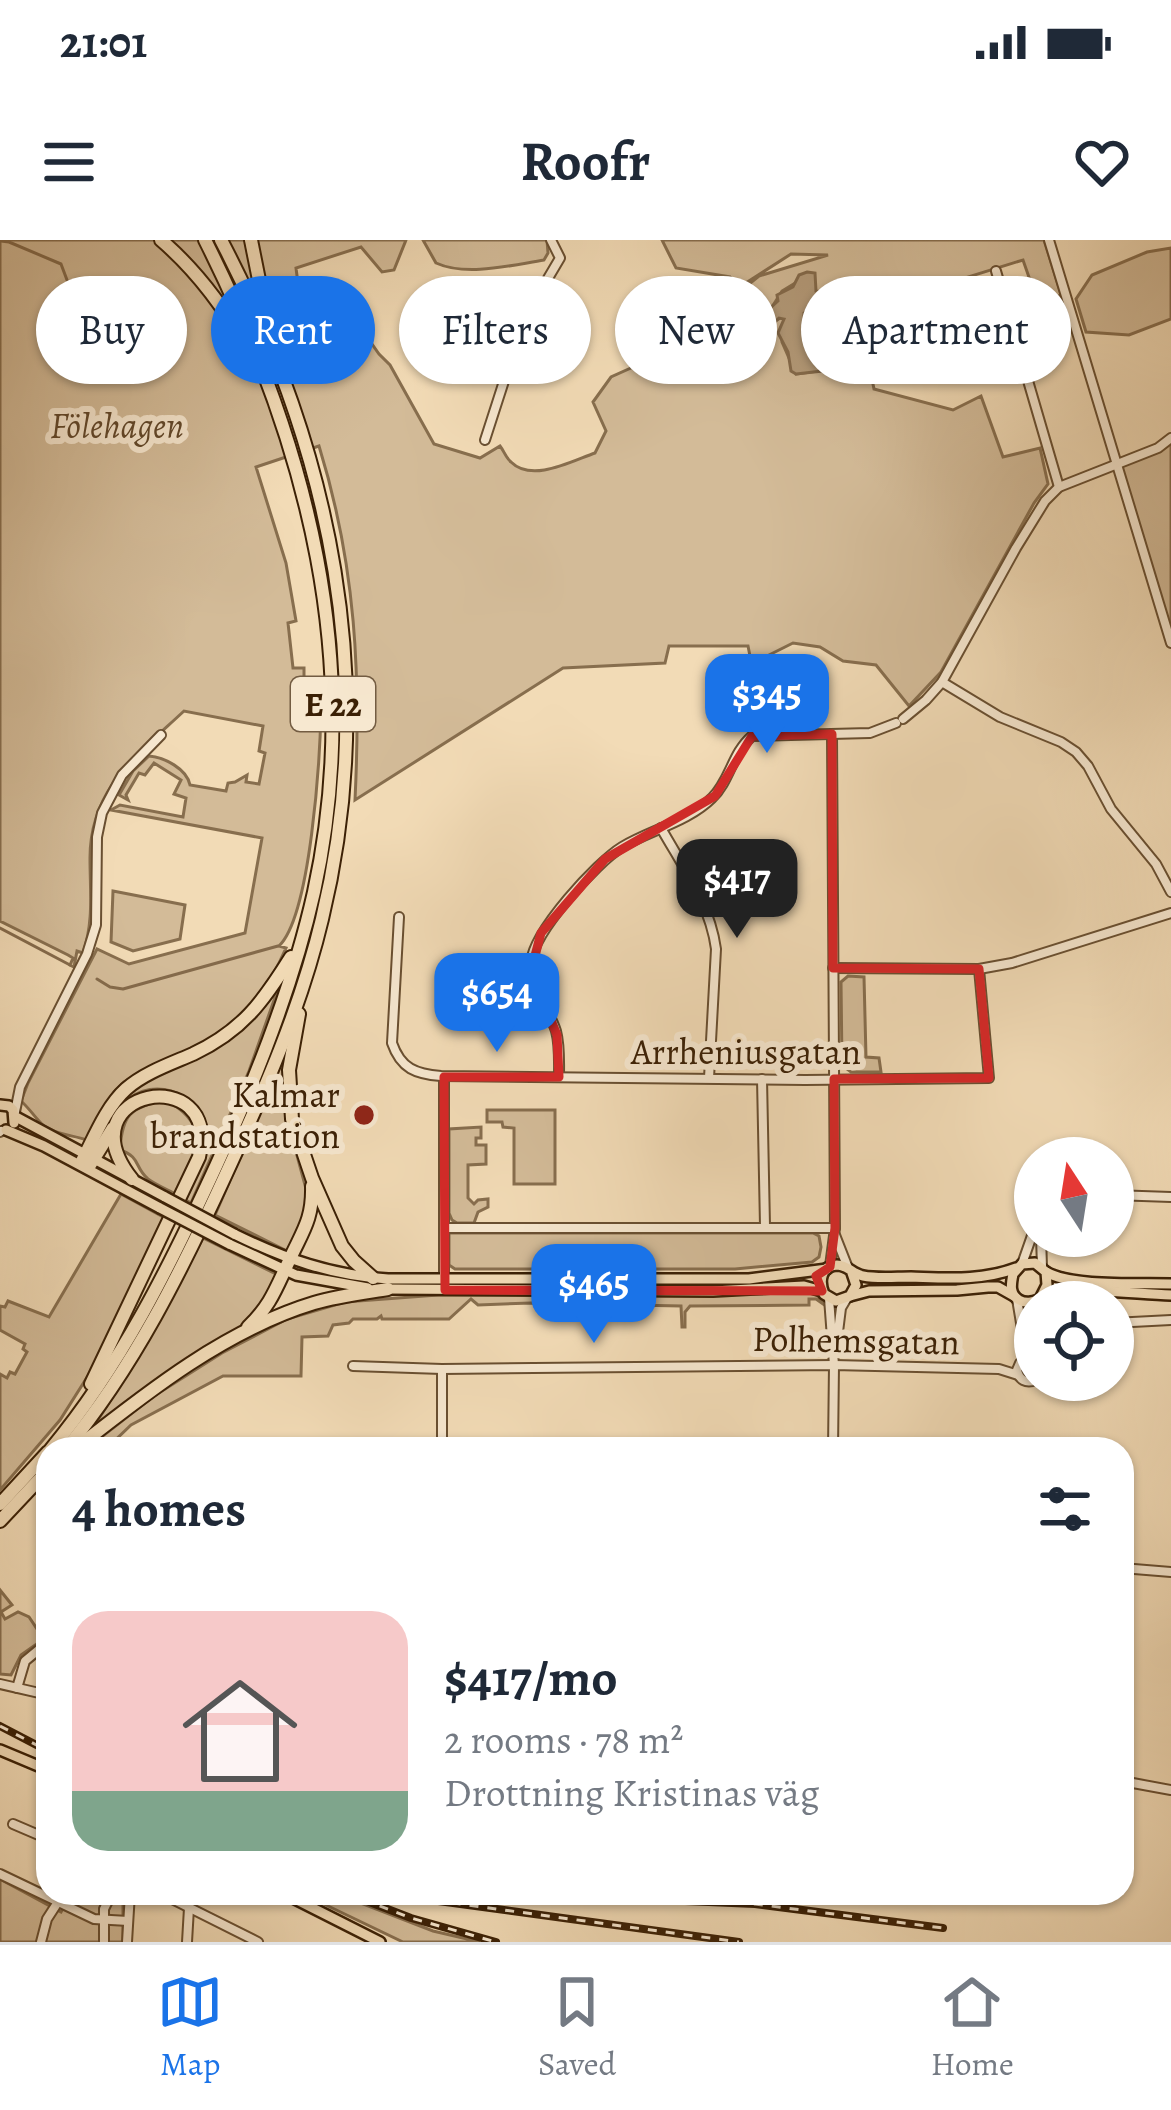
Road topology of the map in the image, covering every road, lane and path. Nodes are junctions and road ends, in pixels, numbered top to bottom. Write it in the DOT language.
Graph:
graph roads {
  1 [pos="161,240"];
  2 [pos="205,240"];
  3 [pos="221,240"];
  4 [pos="251,240"];
  5 [pos="550,240"];
  6 [pos="1049,240"];
  7 [pos="996,271"];
  8 [pos="237,276"];
  9 [pos="258,276"];
  10 [pos="283,384"];
  11 [pos="270,388"];
  12 [pos="1171,438"];
  13 [pos="485,440"];
  14 [pos="1118,464"];
  15 [pos="1059,487"];
  16 [pos="1171,643"];
  17 [pos="941,682"];
  18 [pos="832,734"];
  19 [pos="161,735"];
  20 [pos="661,828"];
  21 [pos="1171,892"];
  22 [pos="1171,913"];
  23 [pos="399,917"];
  24 [pos="302,940"];
  25 [pos="833,968"];
  26 [pos="979,969"];
  27 [pos="305,980"];
  28 [pos="444,1077"];
  29 [pos="559,1077"];
  30 [pos="709,1078"];
  31 [pos="762,1079"];
  32 [pos="834,1079"];
  33 [pos="20,1087"];
  34 [pos="1,1105"];
  35 [pos="15,1115"];
  36 [pos="114,1127"];
  37 [pos="2,1131"];
  38 [pos="44,1147"];
  39 [pos="87,1160"];
  40 [pos="312,1178"];
  41 [pos="133,1179"];
  42 [pos="1134,1196"];
  43 [pos="1171,1197"];
  44 [pos="142,1198"];
  45 [pos="765,1226"];
  46 [pos="444,1228"];
  47 [pos="835,1231"];
  48 [pos="232,1239"];
  49 [pos="1023,1257"];
  50 [pos="1043,1257"];
  51 [pos="287,1265"];
  52 [pos="1019,1266"];
  53 [pos="829,1268"];
  54 [pos="850,1270"];
  55 [pos="1044,1270"];
  56 [pos="373,1277"];
  57 [pos="1046,1281"];
  58 [pos="1171,1284"];
  59 [pos="445,1285"];
  60 [pos="388,1289"];
  61 [pos="1014,1292"];
  62 [pos="1134,1294"];
  63 [pos="826,1295"];
  64 [pos="1171,1295"];
  65 [pos="848,1297"];
  66 [pos="1014,1297"];
  67 [pos="1171,1320"];
  68 [pos="1134,1322"];
  69 [pos="238,1336"];
  70 [pos="1014,1364"];
  71 [pos="834,1365"];
  72 [pos="353,1366"];
  73 [pos="442,1369"];
  74 [pos="999,1369"];
  75 [pos="1014,1374"];
  76 [pos="66,1431"];
  77 [pos="61,1437"];
  78 [pos="78,1437"];
  79 [pos="87,1437"];
  80 [pos="442,1437"];
  81 [pos="832,1437"];
  82 [pos="36,1465"];
  83 [pos="36,1483"];
  84 [pos="0,1504"];
  85 [pos="0,1521"];
  86 [pos="1134,1569"];
  87 [pos="1171,1572"];
  88 [pos="36,1652"];
  89 [pos="0,1684"];
  90 [pos="17,1688"];
  91 [pos="36,1692"];
  92 [pos="0,1750"];
  93 [pos="36,1766"];
  94 [pos="1134,1782"];
  95 [pos="1171,1790"];
  96 [pos="14,1824"];
  97 [pos="36,1834"];
  98 [pos="0,1874"];
  99 [pos="36,1891"];
  100 [pos="56,1905"];
  101 [pos="64,1905"];
  102 [pos="106,1905"];
  103 [pos="129,1905"];
  104 [pos="186,1905"];
  105 [pos="306,1905"];
  106 [pos="190,1907"];
  107 [pos="102,1920"];
  108 [pos="128,1921"];
  109 [pos="247,1939"];
  110 [pos="41,1942"];
  111 [pos="104,1942"];
  112 [pos="127,1942"];
  113 [pos="187,1942"];
  114 [pos="257,1942"];
  115 [pos="382,1942"];
  1 -- 11 [label="highway"];
  2 -- 11 [label="highway, E 22"];
  3 -- 8 [label="highway, E 22"];
  4 -- 9 [label="highway"];
  5 -- 13 [label="street"];
  6 -- 14 [label="street"];
  7 -- 15 [label="street"];
  10 -- 27 [label="highway, E 22"];
  11 -- 24 [label="highway, E 22"];
  12 -- 14 [label="street"];
  14 -- 15 [label="street"];
  14 -- 16 [label="street"];
  15 -- 17 [label="street"];
  17 -- 18 [label="street"];
  17 -- 21 [label="street"];
  18 -- 20 [label="street"];
  18 -- 25 [label="street"];
  19 -- 33 [label="street"];
  20 -- 29 [label="street"];
  20 -- 30 [label="street"];
  22 -- 26 [label="street"];
  23 -- 28 [label="street, Arrheniusgatan"];
  24 -- 39 [label="highway"];
  24 -- 76 [label="highway, E 22"];
  25 -- 26 [label="street"];
  25 -- 32 [label="street"];
  26 -- 32 [label="street, Arrheniusgatan"];
  27 -- 40 [label="highway"];
  27 -- 78 [label="highway, E 22"];
  28 -- 29 [label="street, Arrheniusgatan"];
  28 -- 46 [label="street"];
  29 -- 30 [label="street, Arrheniusgatan"];
  30 -- 31 [label="street, Arrheniusgatan"];
  31 -- 32 [label="street, Arrheniusgatan"];
  31 -- 45 [label="street"];
  32 -- 47 [label="street"];
  33 -- 34 [label="street"];
  33 -- 35 [label="street"];
  34 -- 35 [label="main road"];
  35 -- 37 [label="main road"];
  35 -- 39 [label="main road"];
  36 -- 39 [label="highway"];
  36 -- 41 [label="highway"];
  36 -- 76 [label="highway"];
  37 -- 38 [label="main road"];
  38 -- 39 [label="main road"];
  38 -- 44 [label="main road"];
  39 -- 41 [label="main road"];
  39 -- 44 [label="main road"];
  40 -- 51 [label="highway"];
  40 -- 56 [label="highway"];
  41 -- 48 [label="main road, bridge"];
  42 -- 43 [label="street"];
  44 -- 48 [label="main road, bridge"];
  45 -- 46 [label="street"];
  45 -- 47 [label="street"];
  46 -- 59 [label="street"];
  47 -- 53 [label="street"];
  47 -- 54 [label="street"];
  48 -- 51 [label="main road"];
  49 -- 52 [label="street"];
  50 -- 55 [label="street"];
  51 -- 56 [label="main road"];
  51 -- 60 [label="main road"];
  51 -- 69 [label="highway"];
  52 -- 54 [label="main road"];
  52 -- 55 [label="main road"];
  52 -- 61 [label="main road"];
  53 -- 54 [label="main road"];
  53 -- 59 [label="main road"];
  53 -- 63 [label="main road"];
  54 -- 65 [label="main road"];
  55 -- 57 [label="main road"];
  55 -- 58 [label="main road"];
  56 -- 59 [label="main road"];
  59 -- 60 [label="main road"];
  59 -- 63 [label="main road"];
  60 -- 69 [label="highway"];
  62 -- 64 [label="main road"];
  63 -- 65 [label="main road"];
  63 -- 71 [label="street"];
  65 -- 66 [label="main road"];
  65 -- 71 [label="street"];
  67 -- 68 [label="street"];
  69 -- 79 [label="highway"];
  70 -- 74 [label="street, Polhemsgatan"];
  71 -- 73 [label="street, Polhemsgatan"];
  71 -- 74 [label="street, Polhemsgatan"];
  71 -- 81 [label="street"];
  72 -- 73 [label="street, Polhemsgatan"];
  73 -- 80 [label="street"];
  74 -- 75 [label="street, Polhemsgatan"];
  76 -- 77 [label="highway, E 22"];
  82 -- 84 [label="highway, E 22"];
  83 -- 85 [label="highway"];
  86 -- 87 [label="street"];
  88 -- 90 [label="street"];
  89 -- 90 [label="street"];
  90 -- 91 [label="street"];
  92 -- 93 [label="main road"];
  94 -- 95 [label="street"];
  96 -- 97 [label="street"];
  98 -- 99 [label="street"];
  100 -- 110 [label="street"];
  101 -- 107 [label="street"];
  102 -- 107 [label="street"];
  103 -- 108 [label="street"];
  104 -- 106 [label="street"];
  105 -- 115 [label="main road"];
  106 -- 109 [label="street"];
  106 -- 113 [label="street"];
  107 -- 108 [label="street"];
  107 -- 111 [label="street"];
  108 -- 112 [label="street"];
  109 -- 114 [label="street"];
}
